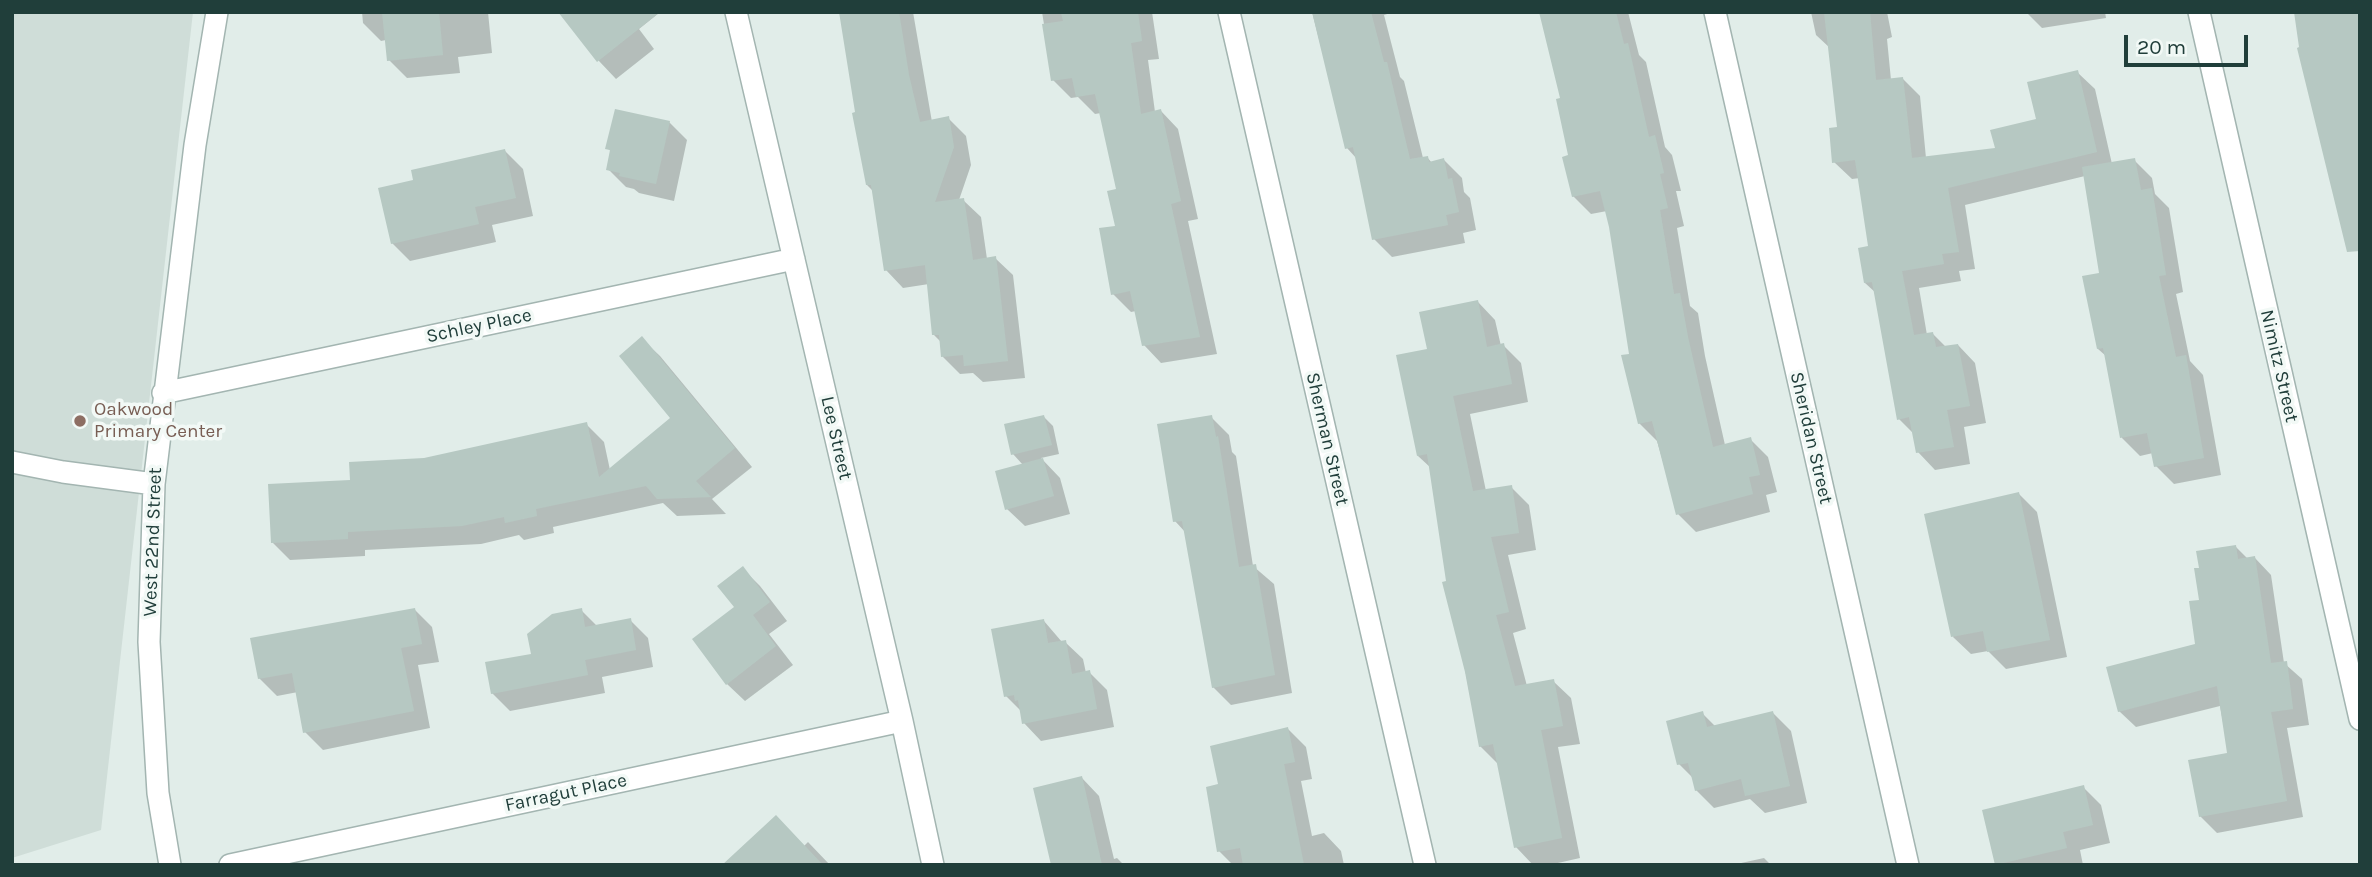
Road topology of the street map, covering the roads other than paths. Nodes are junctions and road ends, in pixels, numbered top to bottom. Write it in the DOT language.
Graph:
graph roads {
  1 [pos="217,12"];
  2 [pos="736,12"];
  3 [pos="1229,12"];
  4 [pos="1715,12"];
  5 [pos="2199,12"];
  6 [pos="794,259"];
  7 [pos="163,393"];
  8 [pos="12,462"];
  9 [pos="154,484"];
  10 [pos="2360,719"];
  11 [pos="902,721"];
  12 [pos="170,865"];
  13 [pos="230,865"];
  14 [pos="933,865"];
  15 [pos="1425,865"];
  16 [pos="1908,865"];
  1 -- 7 [label="street, West 22nd Street"];
  2 -- 6 [label="street, Lee Street"];
  3 -- 15 [label="street, Sherman Street"];
  4 -- 16 [label="street, Sheridan Street"];
  5 -- 10 [label="street, Nimitz Street"];
  6 -- 7 [label="street, Schley Place"];
  6 -- 11 [label="street, Lee Street"];
  7 -- 9 [label="street, West 22nd Street"];
  8 -- 9 [label="street"];
  9 -- 12 [label="street, West 22nd Street"];
  11 -- 13 [label="street, Farragut Place"];
  11 -- 14 [label="street, Lee Street"];
}
